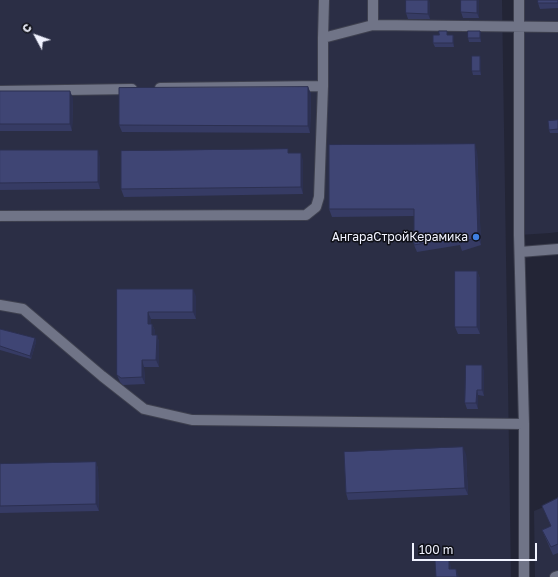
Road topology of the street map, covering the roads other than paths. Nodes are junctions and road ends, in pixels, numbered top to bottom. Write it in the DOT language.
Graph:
graph roads {
  1 [pos="324,0"];
  2 [pos="373,0"];
  3 [pos="519,0"];
  4 [pos="374,25"];
  5 [pos="558,27"];
  6 [pos="519,28"];
  7 [pos="323,38"];
  8 [pos="323,86"];
  9 [pos="0,91"];
  10 [pos="0,216"];
  11 [pos="558,249"];
  12 [pos="520,252"];
  13 [pos="0,305"];
  14 [pos="524,424"];
  15 [pos="558,576"];
  16 [pos="524,577"];
  17 [pos="555,577"];
  1 -- 7 [label="street"];
  2 -- 4 [label="street"];
  3 -- 6 [label="street"];
  4 -- 6 [label="street"];
  4 -- 7 [label="street"];
  5 -- 6 [label="street"];
  6 -- 12 [label="street"];
  7 -- 8 [label="street"];
  8 -- 9 [label="street"];
  8 -- 10 [label="street"];
  11 -- 12 [label="street"];
  12 -- 14 [label="street"];
  13 -- 14 [label="street"];
  14 -- 16 [label="street"];
  15 -- 17 [label="street"];
}
